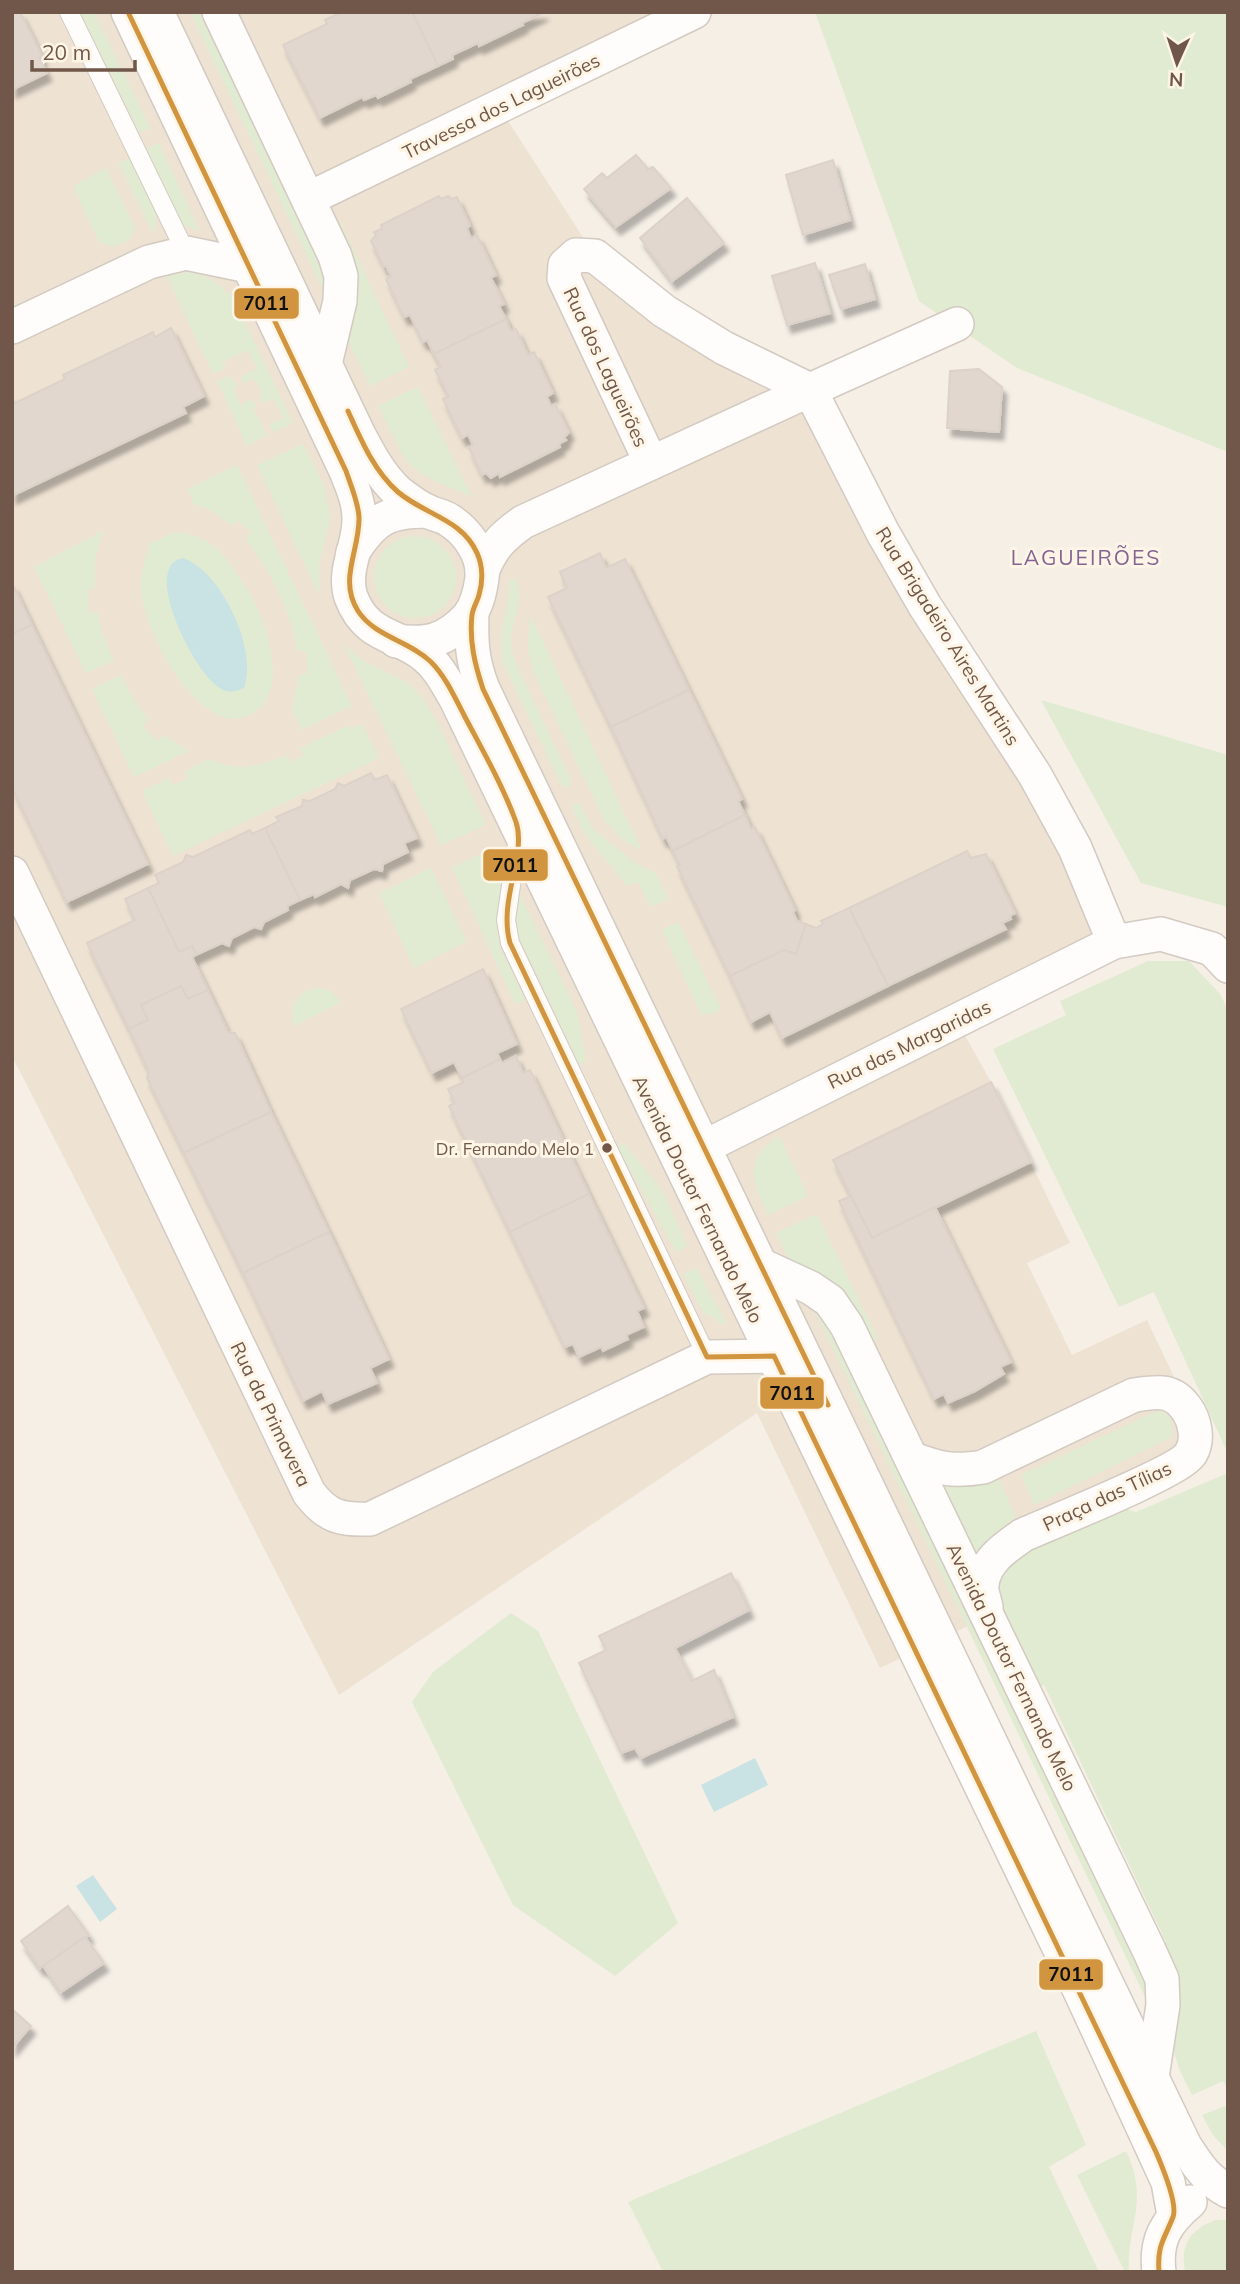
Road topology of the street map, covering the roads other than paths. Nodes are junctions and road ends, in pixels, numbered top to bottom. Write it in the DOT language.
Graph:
graph roads {
  1 [pos="69,12"];
  2 [pos="128,12"];
  3 [pos="157,12"];
  4 [pos="219,12"];
  5 [pos="694,12"];
  6 [pos="307,199"];
  7 [pos="186,253"];
  8 [pos="249,266"];
  9 [pos="957,324"];
  10 [pos="12,327"];
  11 [pos="326,364"];
  12 [pos="810,390"];
  13 [pos="651,463"];
  14 [pos="437,515"];
  15 [pos="523,522"];
  16 [pos="353,551"];
  17 [pos="482,572"];
  18 [pos="472,612"];
  19 [pos="396,641"];
  20 [pos="519,830"];
  21 [pos="12,873"];
  22 [pos="1114,942"];
  23 [pos="1228,966"];
  24 [pos="704,1147"];
  25 [pos="761,1265"];
  26 [pos="774,1356"];
  27 [pos="707,1357"];
  28 [pos="911,1458"];
  29 [pos="987,1617"];
  30 [pos="1152,2077"];
  31 [pos="1228,2193"];
  32 [pos="1174,2216"];
  33 [pos="1158,2272"];
  1 -- 7 [label="lane"];
  2 -- 8 [label="street, Avenida Doutor Fernando Melo"];
  3 -- 11 [label="street"];
  4 -- 6 [label="street"];
  5 -- 6 [label="street, Travessa dos Lagueirões"];
  6 -- 11 [label="street"];
  7 -- 8 [label="street"];
  7 -- 10 [label="street"];
  8 -- 16 [label="street, Avenida Doutor Fernando Melo"];
  9 -- 12 [label="street"];
  11 -- 14 [label="street"];
  12 -- 13 [label="street"];
  12 -- 13 [label="street, Rua dos Lagueirões"];
  12 -- 22 [label="street, Rua Brigadeiro Aires Martins"];
  13 -- 15 [label="street"];
  14 -- 15 [label="street"];
  14 -- 16 [label="street"];
  14 -- 17 [label="street"];
  15 -- 17 [label="street"];
  16 -- 19 [label="street, Avenida Doutor Fernando Melo"];
  17 -- 18 [label="street, Avenida Doutor Fernando Melo"];
  18 -- 19 [label="street"];
  18 -- 24 [label="street, Avenida Doutor Fernando Melo"];
  19 -- 20 [label="street, Avenida Doutor Fernando Melo"];
  20 -- 26 [label="street, Avenida Doutor Fernando Melo"];
  20 -- 27 [label="lane"];
  21 -- 27 [label="street, Rua da Primavera"];
  22 -- 23 [label="street"];
  22 -- 24 [label="street, Rua das Margaridas"];
  24 -- 25 [label="street, Avenida Doutor Fernando Melo"];
  25 -- 28 [label="street, Avenida Doutor Fernando Melo"];
  25 -- 30 [label="street, Avenida Doutor Fernando Melo"];
  26 -- 27 [label="street, Rua da Primavera"];
  26 -- 32 [label="street, Avenida Doutor Fernando Melo"];
  28 -- 29 [label="street, Avenida Doutor Fernando Melo"];
  28 -- 29 [label="street, Praça das Tílias"];
  29 -- 30 [label="street, Avenida Doutor Fernando Melo"];
  30 -- 31 [label="street, Avenida Doutor Fernando Melo"];
  31 -- 32 [label="street, Avenida Doutor Fernando Melo"];
  32 -- 33 [label="street"];
}
